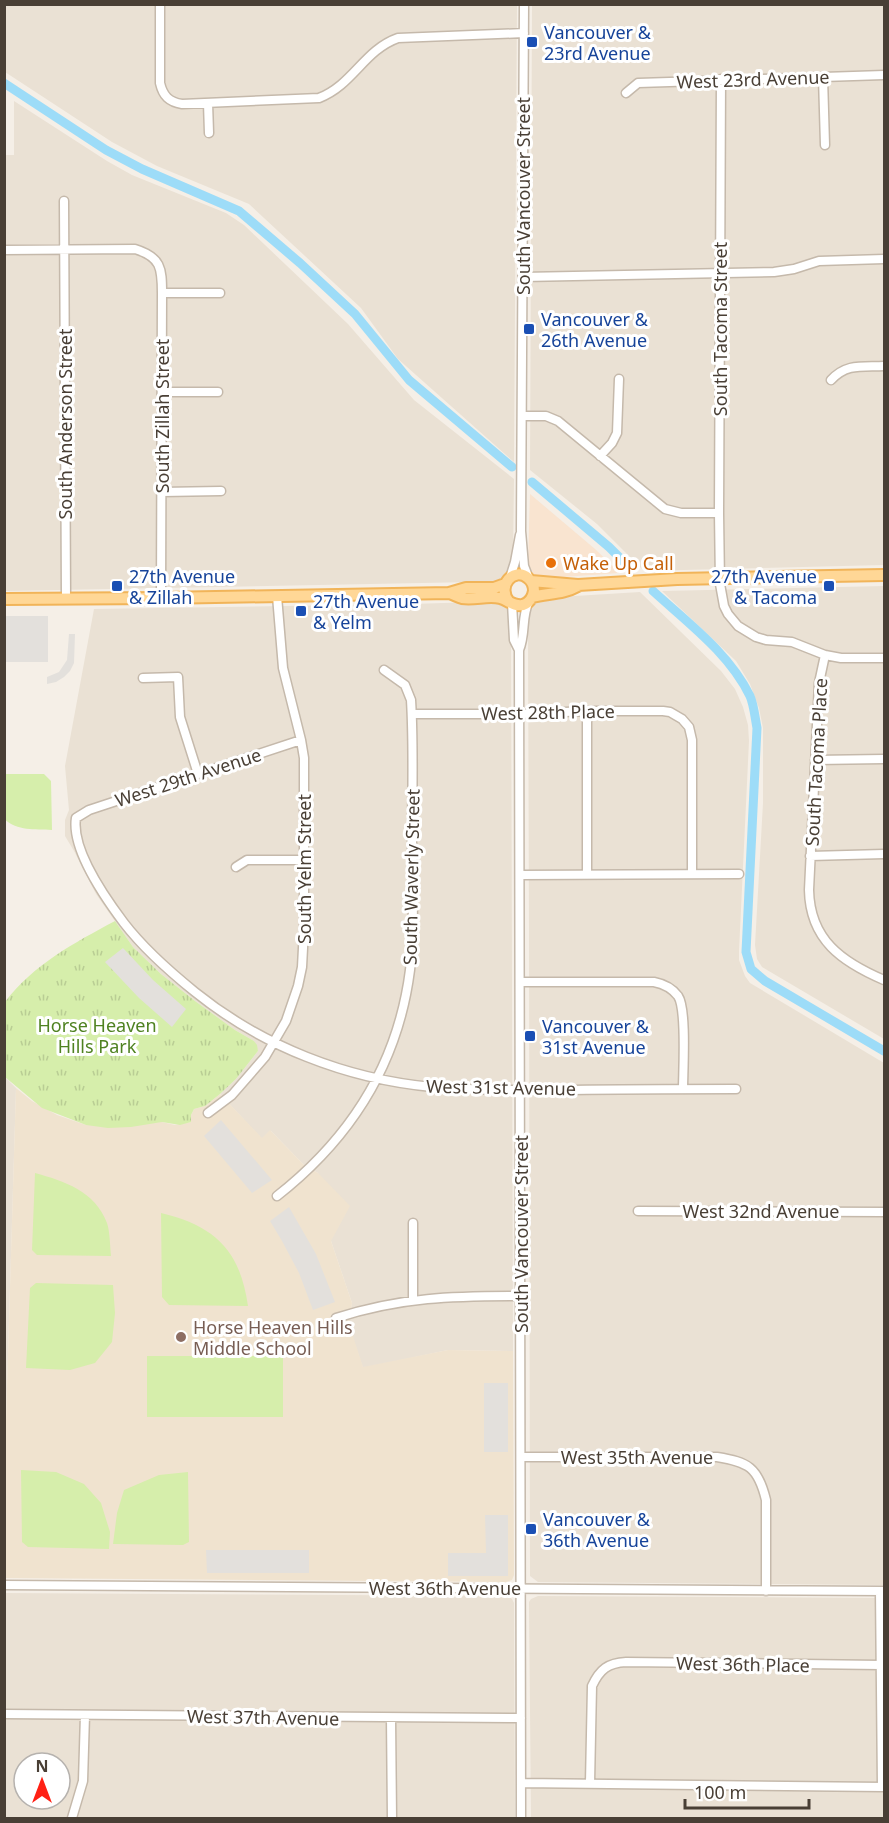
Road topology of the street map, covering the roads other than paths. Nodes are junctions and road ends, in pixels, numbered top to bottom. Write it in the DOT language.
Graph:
graph roads {
  1 [pos="160,4"];
  2 [pos="524,4"];
  3 [pos="524,33"];
  4 [pos="885,75"];
  5 [pos="823,77"];
  6 [pos="721,80"];
  7 [pos="626,93"];
  8 [pos="208,103"];
  9 [pos="209,132"];
  10 [pos="825,145"];
  11 [pos="64,201"];
  12 [pos="4,250"];
  13 [pos="64,250"];
  14 [pos="885,259"];
  15 [pos="721,273"];
  16 [pos="523,277"];
  17 [pos="162,293"];
  18 [pos="220,293"];
  19 [pos="885,366"];
  20 [pos="619,379"];
  21 [pos="831,380"];
  22 [pos="162,392"];
  23 [pos="218,392"];
  24 [pos="522,416"];
  25 [pos="600,456"];
  26 [pos="220,491"];
  27 [pos="162,492"];
  28 [pos="720,513"];
  29 [pos="521,531"];
  30 [pos="885,575"];
  31 [pos="720,578"];
  32 [pos="530,580"];
  33 [pos="507,581"];
  34 [pos="578,585"];
  35 [pos="449,593"];
  36 [pos="277,596"];
  37 [pos="161,598"];
  38 [pos="4,599"];
  39 [pos="66,599"];
  40 [pos="531,599"];
  41 [pos="510,603"];
  42 [pos="519,650"];
  43 [pos="825,655"];
  44 [pos="885,658"];
  45 [pos="384,670"];
  46 [pos="143,678"];
  47 [pos="587,711"];
  48 [pos="412,714"];
  49 [pos="520,714"];
  50 [pos="301,740"];
  51 [pos="885,759"];
  52 [pos="815,760"];
  53 [pos="198,774"];
  54 [pos="885,854"];
  55 [pos="810,856"];
  56 [pos="304,860"];
  57 [pos="236,867"];
  58 [pos="587,874"];
  59 [pos="692,874"];
  60 [pos="739,874"];
  61 [pos="520,875"];
  62 [pos="885,981"];
  63 [pos="521,982"];
  64 [pos="274,1042"];
  65 [pos="377,1078"];
  66 [pos="683,1089"];
  67 [pos="736,1089"];
  68 [pos="521,1090"];
  69 [pos="208,1113"];
  70 [pos="277,1196"];
  71 [pos="638,1211"];
  72 [pos="885,1212"];
  73 [pos="413,1223"];
  74 [pos="521,1296"];
  75 [pos="413,1299"];
  76 [pos="336,1318"];
  77 [pos="521,1457"];
  78 [pos="4,1585"];
  79 [pos="521,1588"];
  80 [pos="766,1591"];
  81 [pos="882,1591"];
  82 [pos="881,1665"];
  83 [pos="4,1714"];
  84 [pos="85,1715"];
  85 [pos="391,1718"];
  86 [pos="521,1718"];
  87 [pos="521,1783"];
  88 [pos="590,1783"];
  89 [pos="883,1787"];
  90 [pos="72,1818"];
  91 [pos="392,1818"];
  92 [pos="521,1818"];
  1 -- 8 [label="street"];
  2 -- 3 [label="street, South Vancouver Street"];
  3 -- 8 [label="street"];
  3 -- 16 [label="street, South Vancouver Street"];
  4 -- 5 [label="street, West 23rd Avenue"];
  5 -- 6 [label="street, West 23rd Avenue"];
  5 -- 10 [label="street"];
  6 -- 7 [label="street, West 23rd Avenue"];
  6 -- 15 [label="street, South Tacoma Street"];
  8 -- 9 [label="street"];
  11 -- 13 [label="street, South Anderson Street"];
  12 -- 13 [label="street"];
  13 -- 17 [label="street, South Zillah Street"];
  13 -- 39 [label="street, South Anderson Street"];
  14 -- 15 [label="street"];
  15 -- 16 [label="street"];
  15 -- 28 [label="street, South Tacoma Street"];
  16 -- 24 [label="street, South Vancouver Street"];
  17 -- 18 [label="street"];
  17 -- 22 [label="street, South Zillah Street"];
  19 -- 21 [label="street"];
  20 -- 25 [label="street"];
  22 -- 23 [label="street"];
  22 -- 27 [label="street, South Zillah Street"];
  24 -- 25 [label="street"];
  24 -- 29 [label="street, South Vancouver Street"];
  25 -- 28 [label="street"];
  26 -- 27 [label="street"];
  27 -- 37 [label="street, South Zillah Street"];
  28 -- 31 [label="street, South Tacoma Street"];
  29 -- 32 [label="street, South Vancouver Street"];
  29 -- 33 [label="street, South Vancouver Street"];
  30 -- 31 [label="main road"];
  31 -- 34 [label="main road"];
  31 -- 43 [label="street, South Tacoma Place"];
  32 -- 33 [label="main road"];
  32 -- 34 [label="main road"];
  32 -- 40 [label="main road"];
  33 -- 35 [label="main road"];
  33 -- 41 [label="main road"];
  34 -- 40 [label="main road"];
  35 -- 36 [label="main road"];
  35 -- 41 [label="main road"];
  36 -- 37 [label="main road"];
  36 -- 50 [label="street, South Yelm Street"];
  37 -- 39 [label="main road"];
  38 -- 39 [label="main road"];
  40 -- 41 [label="main road"];
  40 -- 42 [label="street, South Vancouver Street"];
  41 -- 42 [label="street, South Vancouver Street"];
  42 -- 49 [label="street, South Vancouver Street"];
  43 -- 44 [label="street"];
  43 -- 52 [label="street, South Tacoma Place"];
  45 -- 48 [label="street, South Waverly Street"];
  46 -- 53 [label="street"];
  47 -- 49 [label="street, West 28th Place"];
  47 -- 58 [label="street"];
  47 -- 59 [label="street, West 28th Place"];
  48 -- 49 [label="street, West 28th Place"];
  48 -- 65 [label="street, South Waverly Street"];
  49 -- 61 [label="street, South Vancouver Street"];
  50 -- 53 [label="street, West 29th Avenue"];
  50 -- 56 [label="street, South Yelm Street"];
  51 -- 52 [label="street"];
  52 -- 55 [label="street, South Tacoma Place"];
  53 -- 64 [label="street, West 29th Avenue"];
  54 -- 55 [label="street"];
  55 -- 62 [label="street, South Tacoma Place"];
  56 -- 57 [label="street"];
  56 -- 64 [label="street, South Yelm Street"];
  58 -- 59 [label="street"];
  58 -- 61 [label="street"];
  59 -- 60 [label="street"];
  61 -- 63 [label="street, South Vancouver Street"];
  63 -- 66 [label="street"];
  63 -- 68 [label="street, South Vancouver Street"];
  64 -- 65 [label="street, West 31st Avenue"];
  64 -- 69 [label="street, South Yelm Street"];
  65 -- 68 [label="street, West 31st Avenue"];
  65 -- 70 [label="street, South Waverly Street"];
  66 -- 67 [label="street, West 31st Avenue"];
  66 -- 68 [label="street, West 31st Avenue"];
  68 -- 74 [label="street, South Vancouver Street"];
  71 -- 72 [label="street, West 32nd Avenue"];
  73 -- 75 [label="street"];
  74 -- 75 [label="street"];
  74 -- 77 [label="street, South Vancouver Street"];
  75 -- 76 [label="street"];
  77 -- 79 [label="street, South Vancouver Street"];
  77 -- 80 [label="street, West 35th Avenue"];
  78 -- 79 [label="street, West 36th Avenue"];
  79 -- 80 [label="street, West 36th Avenue"];
  79 -- 86 [label="street, South Vancouver Street"];
  80 -- 81 [label="street, West 36th Avenue"];
  81 -- 82 [label="street"];
  82 -- 88 [label="street, West 36th Place"];
  82 -- 89 [label="street"];
  83 -- 84 [label="street, West 37th Avenue"];
  84 -- 85 [label="street, West 37th Avenue"];
  84 -- 90 [label="street"];
  85 -- 86 [label="street, West 37th Avenue"];
  85 -- 91 [label="street"];
  86 -- 87 [label="street, South Vancouver Street"];
  87 -- 88 [label="street"];
  87 -- 92 [label="street, South Vancouver Street"];
  88 -- 89 [label="street"];
}
